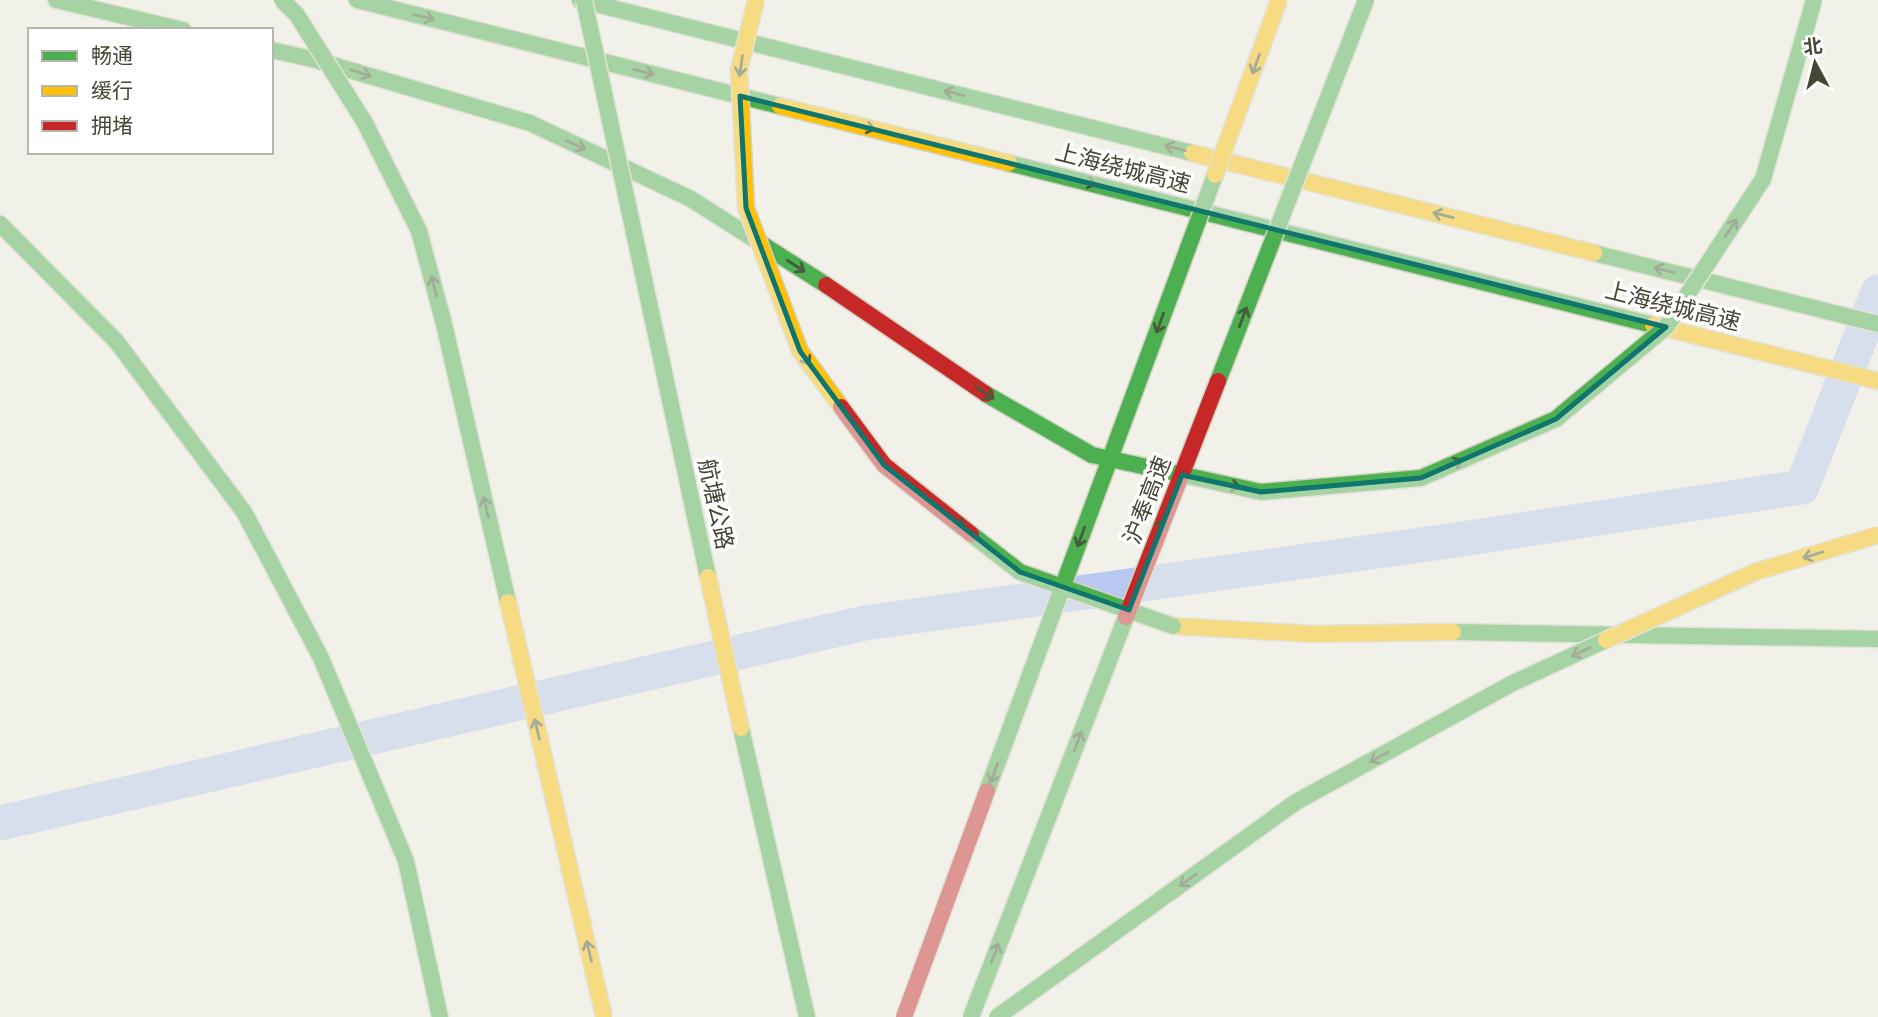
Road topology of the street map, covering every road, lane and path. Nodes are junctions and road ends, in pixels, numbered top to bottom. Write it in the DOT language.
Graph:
graph roads {
  1 [pos="56,0"];
  2 [pos="282,0"];
  3 [pos="357,0"];
  4 [pos="582,0"];
  5 [pos="756,0"];
  6 [pos="1279,0"];
  7 [pos="1366,0"];
  8 [pos="1814,0"];
  9 [pos="175,28"];
  10 [pos="273,50"];
  11 [pos="0,224"];
  12 [pos="1878,324"];
  13 [pos="1878,381"];
  14 [pos="1878,535"];
  15 [pos="1878,639"];
  16 [pos="440,1017"];
  17 [pos="604,1017"];
  18 [pos="807,1017"];
  19 [pos="904,1017"];
  20 [pos="971,1017"];
  21 [pos="997,1017"];
  1 -- 9 [label="main road"];
  17 -- 2 [label="main road, one-way, bridge"];
  3 -- 13 [label="main road, 上海绕城高速, one-way"];
  12 -- 4 [label="main road, 上海绕城高速, one-way"];
  4 -- 18 [label="main road, 航塘公路, bridge"];
  5 -- 15 [label="main road, one-way, bridge"];
  6 -- 19 [label="main road, one-way, bridge"];
  20 -- 7 [label="main road, 沪奉高速, one-way, bridge"];
  10 -- 8 [label="main road, one-way, bridge"];
  11 -- 16 [label="main road"];
  14 -- 21 [label="main road, one-way, bridge"];
}
